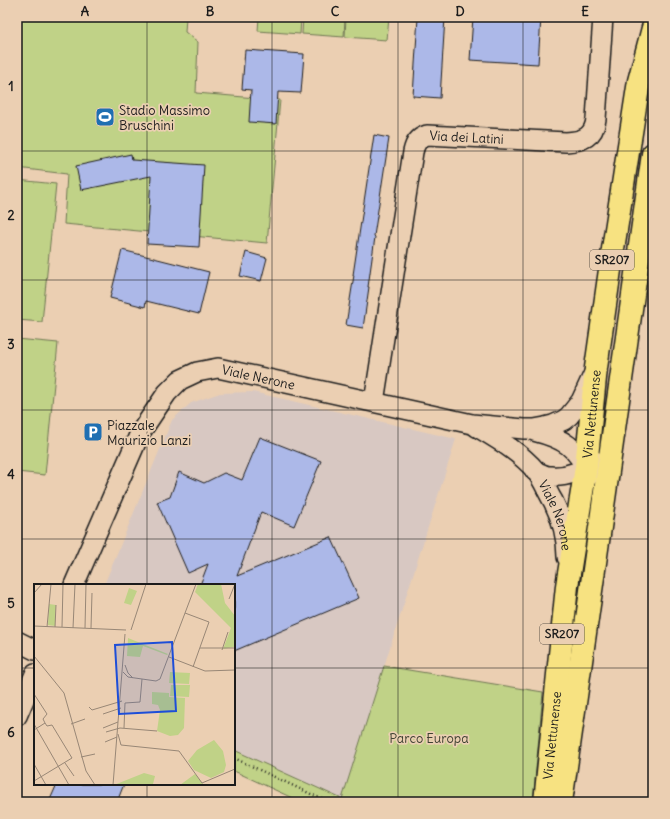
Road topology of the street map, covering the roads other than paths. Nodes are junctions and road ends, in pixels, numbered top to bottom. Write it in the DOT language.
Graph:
graph roads {
  1 [pos="603,17"];
  2 [pos="653,28"];
  3 [pos="647,71"];
  4 [pos="628,152"];
  5 [pos="653,154"];
  6 [pos="596,368"];
  7 [pos="374,402"];
  8 [pos="472,424"];
  9 [pos="524,429"];
  10 [pos="613,436"];
  11 [pos="586,467"];
  12 [pos="535,471"];
  13 [pos="604,503"];
  14 [pos="74,584"];
  15 [pos="567,586"];
  16 [pos="17,641"];
  17 [pos="34,650"];
  18 [pos="34,676"];
  19 [pos="17,716"];
  20 [pos="545,802"];
  21 [pos="561,802"];
  1 -- 7 [label="street, Via dei Latini"];
  2 -- 3 [label="main road, Via Nettunense / SR207"];
  3 -- 4 [label="main road, Via Nettunense / SR207"];
  4 -- 5 [label="street"];
  4 -- 6 [label="main road, Via Nettunense / SR207"];
  5 -- 10 [label="main road, Via Nettunense / SR207"];
  6 -- 9 [label="street, Viale Nerone"];
  6 -- 11 [label="main road, Via Nettunense / SR207"];
  7 -- 8 [label="street, Viale Nerone"];
  7 -- 14 [label="street, Viale Nerone"];
  8 -- 9 [label="street, Viale Nerone"];
  8 -- 12 [label="street, Viale Nerone"];
  9 -- 11 [label="street, Viale Nerone"];
  10 -- 11 [label="street, Viale Nerone"];
  10 -- 13 [label="main road, Via Nettunense / SR207"];
  11 -- 12 [label="street, Viale Nerone"];
  11 -- 13 [label="street, Viale Nerone"];
  11 -- 15 [label="main road, Via Nettunense / SR207"];
  12 -- 15 [label="street, Viale Nerone"];
  13 -- 21 [label="main road, Via Nettunense / SR207"];
  15 -- 20 [label="main road, Via Nettunense / SR207"];
  16 -- 17 [label="street"];
  18 -- 19 [label="street"];
}
